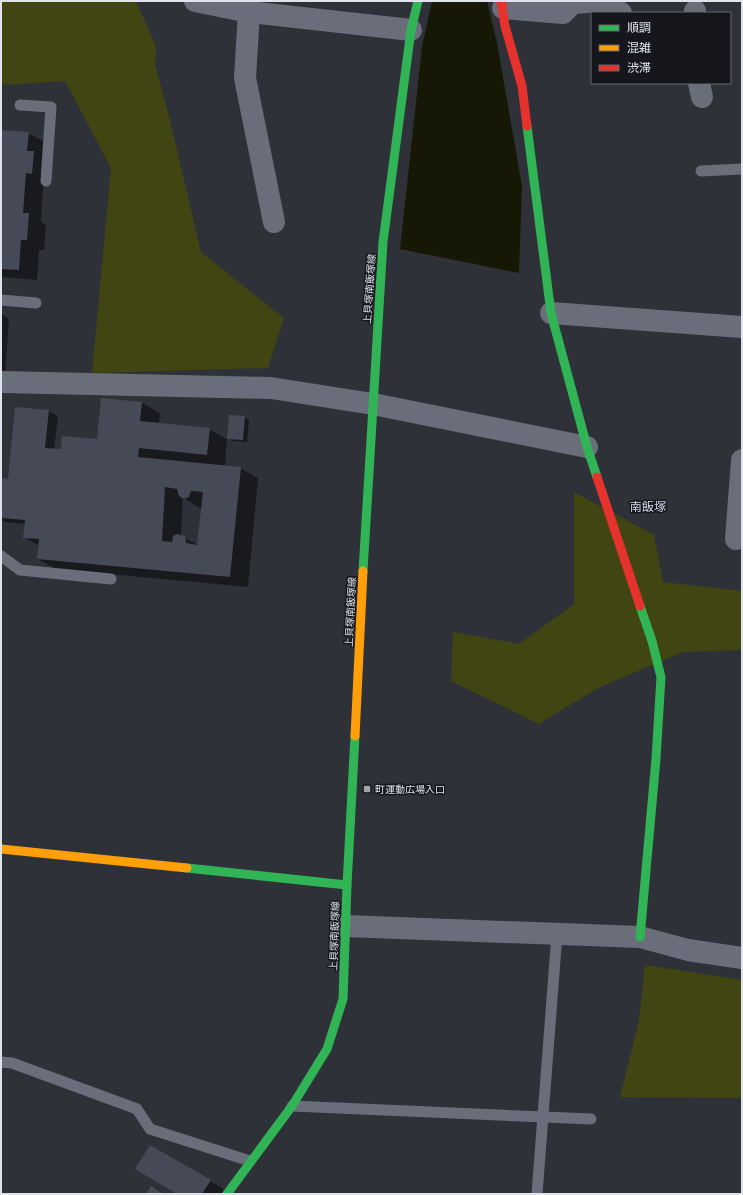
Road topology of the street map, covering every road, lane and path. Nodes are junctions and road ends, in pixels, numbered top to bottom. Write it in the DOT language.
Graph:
graph roads {
  1 [pos="194,1"];
  2 [pos="418,1"];
  3 [pos="602,1"];
  4 [pos="573,2"];
  5 [pos="502,4"];
  6 [pos="249,12"];
  7 [pos="619,12"];
  8 [pos="411,30"];
  9 [pos="20,105"];
  10 [pos="742,169"];
  11 [pos="701,171"];
  12 [pos="46,181"];
  13 [pos="274,222"];
  14 [pos="1,300"];
  15 [pos="36,303"];
  16 [pos="550,313"];
  17 [pos="742,327"];
  18 [pos="1,382"];
  19 [pos="373,404"];
  20 [pos="587,447"];
  21 [pos="742,460"];
  22 [pos="736,539"];
  23 [pos="1,556"];
  24 [pos="111,579"];
  25 [pos="1,849"];
  26 [pos="347,885"];
  27 [pos="345,926"];
  28 [pos="557,934"];
  29 [pos="640,937"];
  30 [pos="742,958"];
  31 [pos="1,1062"];
  32 [pos="292,1106"];
  33 [pos="543,1117"];
  34 [pos="591,1119"];
  35 [pos="250,1161"];
  36 [pos="228,1194"];
  37 [pos="537,1194"];
  1 -- 6 [label="street"];
  2 -- 8 [label="street, 上貝塚南飯塚線"];
  3 -- 4 [label="street"];
  3 -- 7 [label="street"];
  4 -- 5 [label="street"];
  5 -- 16 [label="street"];
  6 -- 8 [label="street"];
  6 -- 13 [label="street"];
  8 -- 19 [label="street, 上貝塚南飯塚線"];
  9 -- 12 [label="lane"];
  10 -- 11 [label="lane"];
  14 -- 15 [label="lane"];
  16 -- 17 [label="street"];
  16 -- 20 [label="street"];
  18 -- 19 [label="street"];
  19 -- 20 [label="street"];
  19 -- 26 [label="street, 上貝塚南飯塚線"];
  20 -- 29 [label="street"];
  21 -- 22 [label="street"];
  23 -- 24 [label="lane"];
  25 -- 26 [label="street"];
  26 -- 27 [label="street, 上貝塚南飯塚線"];
  27 -- 28 [label="street"];
  27 -- 32 [label="street, 上貝塚南飯塚線"];
  28 -- 29 [label="street"];
  28 -- 33 [label="lane"];
  29 -- 30 [label="street"];
  31 -- 35 [label="lane"];
  32 -- 33 [label="lane"];
  32 -- 35 [label="street, 上貝塚南飯塚線"];
  33 -- 34 [label="lane"];
  33 -- 37 [label="lane"];
  35 -- 36 [label="street, 上貝塚南飯塚線"];
}
